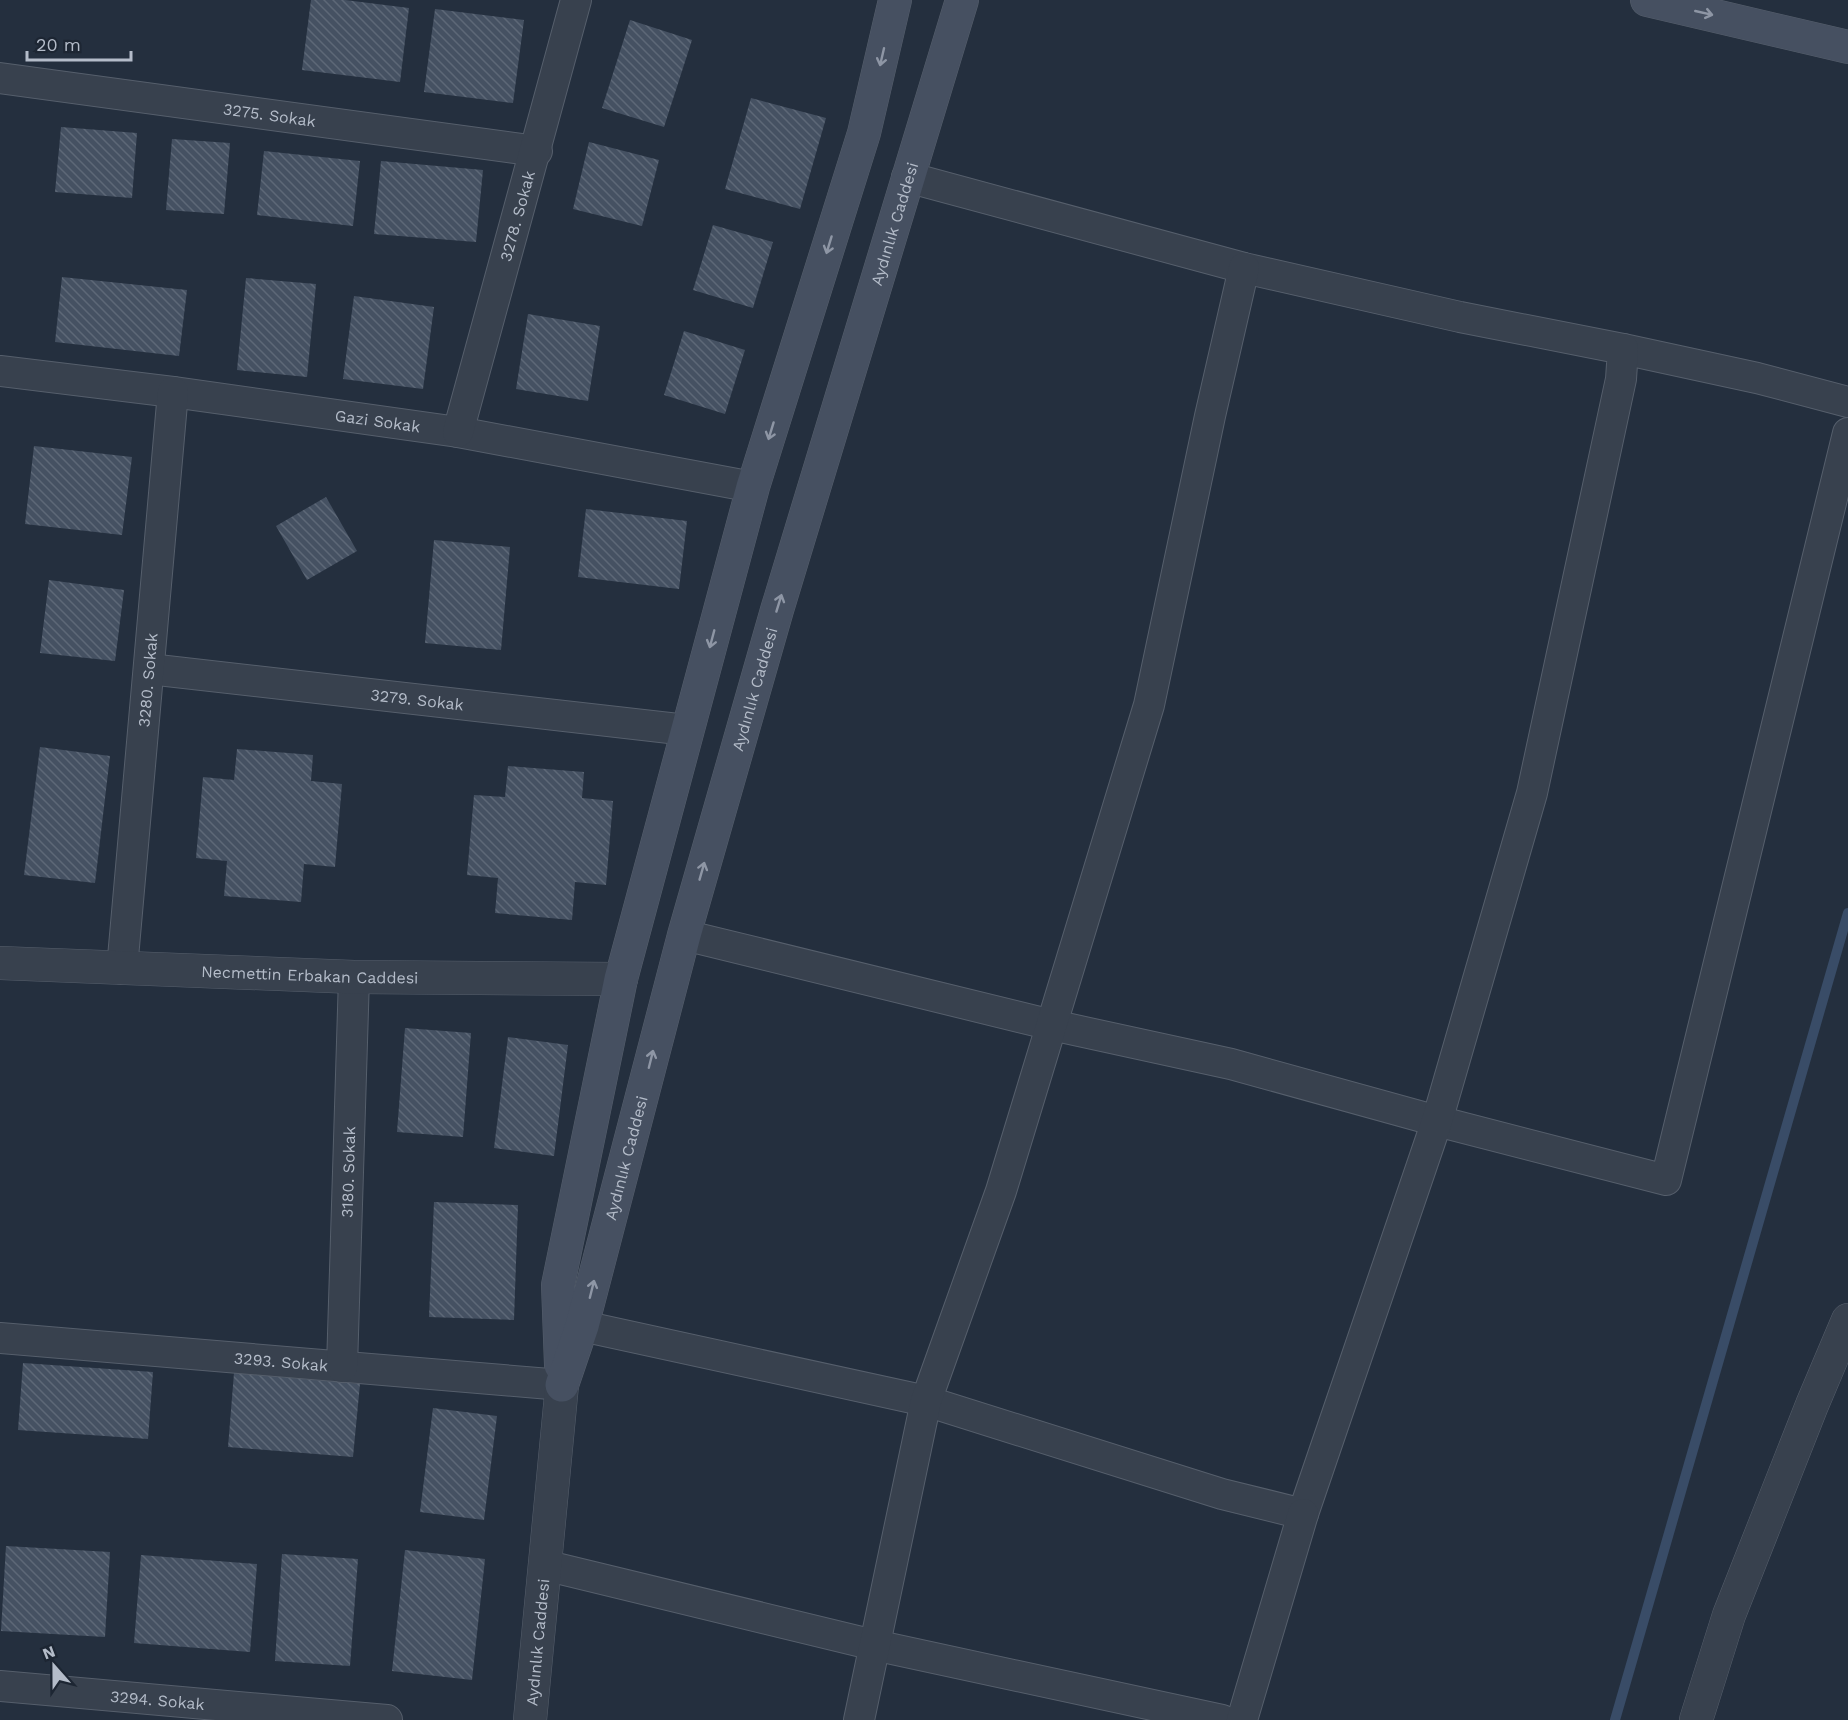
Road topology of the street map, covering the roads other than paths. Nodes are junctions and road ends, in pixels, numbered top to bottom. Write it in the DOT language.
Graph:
graph roads {
  1 [pos="576,0"];
  2 [pos="895,0"];
  3 [pos="962,0"];
  4 [pos="1647,0"];
  5 [pos="1848,47"];
  6 [pos="0,78"];
  7 [pos="537,151"];
  8 [pos="907,177"];
  9 [pos="1244,268"];
  10 [pos="1623,349"];
  11 [pos="0,371"];
  12 [pos="173,392"];
  13 [pos="1848,402"];
  14 [pos="458,432"];
  15 [pos="1848,433"];
  16 [pos="753,487"];
  17 [pos="148,669"];
  18 [pos="687,730"];
  19 [pos="684,934"];
  20 [pos="0,963"];
  21 [pos="122,969"];
  22 [pos="354,977"];
  23 [pos="621,979"];
  24 [pos="1052,1025"];
  25 [pos="1437,1121"];
  26 [pos="1848,1320"];
  27 [pos="582,1326"];
  28 [pos="0,1338"];
  29 [pos="342,1366"];
  30 [pos="562,1385"];
  31 [pos="926,1401"];
  32 [pos="1303,1514"];
  33 [pos="544,1565"];
  34 [pos="874,1645"];
  35 [pos="0,1686"];
  36 [pos="387,1720"];
  37 [pos="530,1720"];
  38 [pos="859,1720"];
  39 [pos="1222,1720"];
  40 [pos="1242,1720"];
  41 [pos="1696,1720"];
  1 -- 7 [label="street, 3278. Sokak"];
  2 -- 16 [label="main road, Aydınlık Caddesi, one-way"];
  3 -- 8 [label="main road, Aydınlık Caddesi"];
  4 -- 5 [label="main road, one-way"];
  6 -- 7 [label="street, 3275. Sokak"];
  7 -- 14 [label="street, 3278. Sokak"];
  8 -- 9 [label="street"];
  19 -- 8 [label="main road, Aydınlık Caddesi, one-way"];
  9 -- 10 [label="street"];
  9 -- 24 [label="street"];
  10 -- 13 [label="street"];
  10 -- 25 [label="street"];
  11 -- 12 [label="street, Gazi Sokak"];
  12 -- 14 [label="street, Gazi Sokak"];
  12 -- 17 [label="street, 3280. Sokak"];
  14 -- 16 [label="street, Gazi Sokak"];
  15 -- 25 [label="street"];
  16 -- 18 [label="main road, Aydınlık Caddesi, one-way"];
  17 -- 18 [label="street, 3279. Sokak"];
  17 -- 21 [label="street, 3280. Sokak"];
  18 -- 23 [label="main road, Aydınlık Caddesi"];
  19 -- 24 [label="street"];
  27 -- 19 [label="main road, Aydınlık Caddesi, one-way"];
  20 -- 21 [label="street, Necmettin Erbakan Caddesi"];
  21 -- 22 [label="street, Necmettin Erbakan Caddesi"];
  22 -- 23 [label="street, Necmettin Erbakan Caddesi"];
  22 -- 29 [label="street, 3180. Sokak"];
  23 -- 30 [label="main road, Aydınlık Caddesi"];
  24 -- 25 [label="street"];
  24 -- 31 [label="street"];
  25 -- 32 [label="street"];
  26 -- 41 [label="street"];
  27 -- 30 [label="main road, Aydınlık Caddesi"];
  27 -- 31 [label="street"];
  28 -- 29 [label="street, 3293. Sokak"];
  29 -- 30 [label="street, 3293. Sokak"];
  30 -- 33 [label="street, Aydınlık Caddesi"];
  31 -- 32 [label="street"];
  31 -- 34 [label="street"];
  32 -- 40 [label="street"];
  33 -- 34 [label="street"];
  33 -- 37 [label="street, Aydınlık Caddesi"];
  34 -- 38 [label="street"];
  34 -- 39 [label="street"];
  35 -- 36 [label="street, 3294. Sokak"];
}
